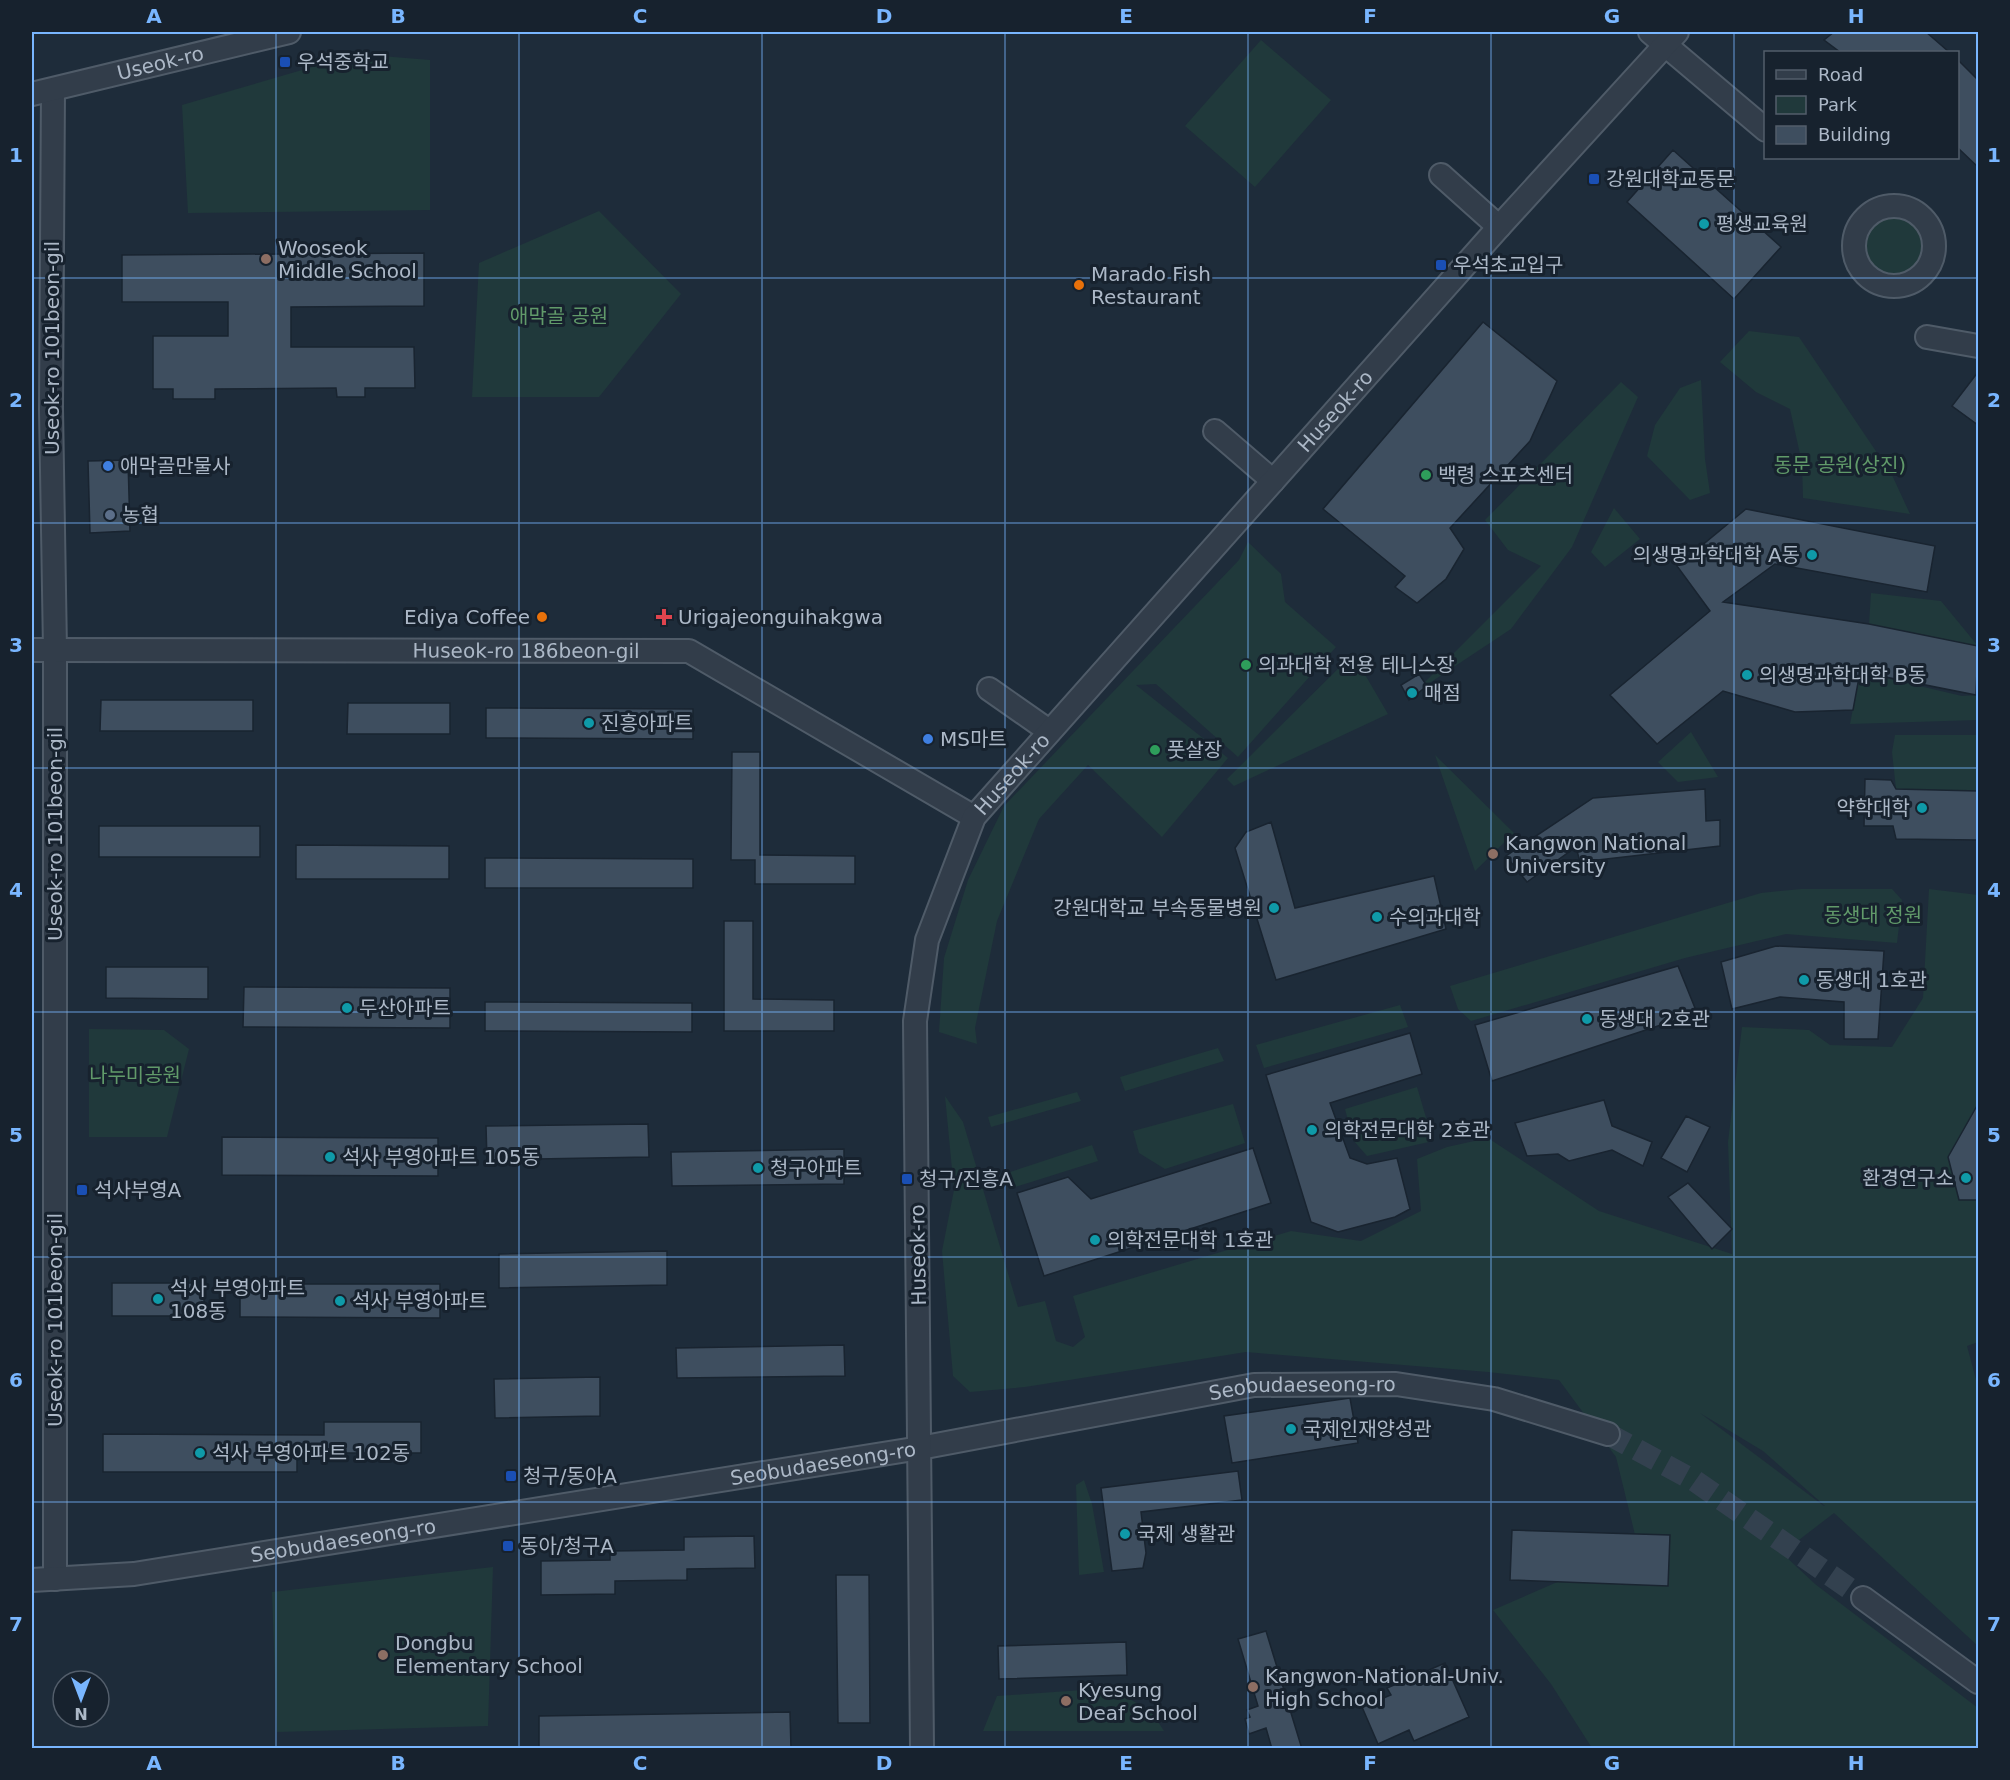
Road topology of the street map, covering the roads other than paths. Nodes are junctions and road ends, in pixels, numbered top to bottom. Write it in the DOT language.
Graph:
graph roads {
  1 [pos="289,32"];
  2 [pos="1664,36"];
  3 [pos="42,92"];
  4 [pos="1764,128"];
  5 [pos="1441,175"];
  6 [pos="1498,228"];
  7 [pos="1927,337"];
  8 [pos="1978,346"];
  9 [pos="1215,432"];
  10 [pos="1273,482"];
  11 [pos="32,650"];
  12 [pos="55,650"];
  13 [pos="989,689"];
  14 [pos="1049,731"];
  15 [pos="974,817"];
  16 [pos="1608,1434"];
  17 [pos="920,1448"];
  18 [pos="55,1579"];
  19 [pos="32,1580"];
  20 [pos="1863,1598"];
  21 [pos="1978,1682"];
  22 [pos="922,1749"];
  1 -- 3 [label="street, Useok-ro"];
  2 -- 4 [label="street"];
  2 -- 6 [label="street, Huseok-ro"];
  3 -- 12 [label="street, Useok-ro 101beon-gil"];
  5 -- 6 [label="street"];
  6 -- 10 [label="street, Huseok-ro"];
  7 -- 8 [label="street"];
  9 -- 10 [label="street"];
  10 -- 14 [label="street, Huseok-ro"];
  11 -- 12 [label="street, Huseok-ro 186beon-gil"];
  12 -- 15 [label="street, Huseok-ro 186beon-gil"];
  12 -- 18 [label="street, Useok-ro 101beon-gil"];
  13 -- 14 [label="street"];
  14 -- 15 [label="street, Huseok-ro"];
  15 -- 17 [label="street, Huseok-ro"];
  16 -- 17 [label="street, Seobudaeseong-ro"];
  17 -- 18 [label="street, Seobudaeseong-ro"];
  17 -- 22 [label="street, Huseok-ro"];
  18 -- 19 [label="street, Seobudaeseong-ro"];
  20 -- 21 [label="street"];
}
